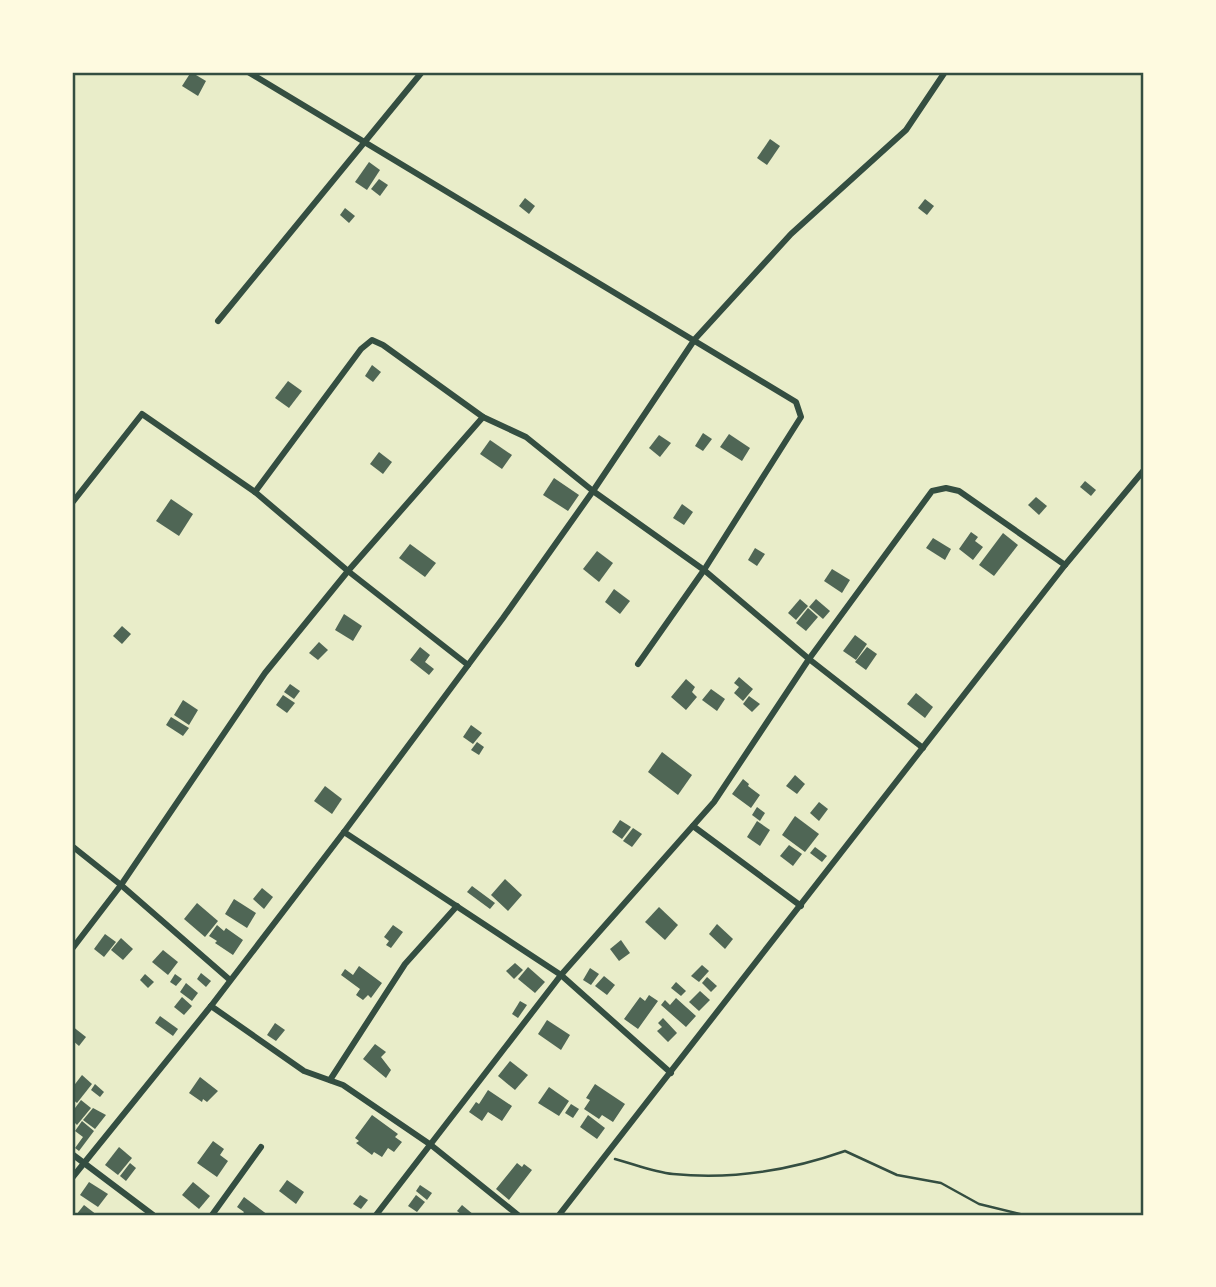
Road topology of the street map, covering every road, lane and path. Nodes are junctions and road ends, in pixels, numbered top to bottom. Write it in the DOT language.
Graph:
graph roads {
  1 [pos="248,72"];
  2 [pos="422,72"];
  3 [pos="945,72"];
  4 [pos="365,142"];
  5 [pos="218,321"];
  6 [pos="695,340"];
  7 [pos="483,417"];
  8 [pos="1144,470"];
  9 [pos="593,491"];
  10 [pos="255,492"];
  11 [pos="72,503"];
  12 [pos="1065,565"];
  13 [pos="704,570"];
  14 [pos="348,571"];
  15 [pos="809,659"];
  16 [pos="638,664"];
  17 [pos="468,665"];
  18 [pos="923,748"];
  19 [pos="693,826"];
  20 [pos="344,832"];
  21 [pos="72,846"];
  22 [pos="121,885"];
  23 [pos="457,906"];
  24 [pos="801,906"];
  25 [pos="72,949"];
  26 [pos="561,975"];
  27 [pos="230,981"];
  28 [pos="211,1006"];
  29 [pos="671,1073"];
  30 [pos="330,1080"];
  31 [pos="431,1145"];
  32 [pos="261,1147"];
  33 [pos="72,1154"];
  34 [pos="605,1157"];
  35 [pos="84,1163"];
  36 [pos="72,1178"];
  37 [pos="152,1215"];
  38 [pos="212,1215"];
  39 [pos="376,1215"];
  40 [pos="519,1215"];
  41 [pos="559,1215"];
  42 [pos="1024,1215"];
  1 -- 4 [label="street"];
  2 -- 4 [label="street"];
  3 -- 6 [label="street"];
  4 -- 5 [label="street"];
  4 -- 6 [label="street"];
  6 -- 9 [label="street"];
  6 -- 13 [label="street"];
  7 -- 9 [label="street"];
  7 -- 10 [label="street"];
  7 -- 14 [label="street"];
  8 -- 12 [label="street"];
  9 -- 13 [label="street"];
  9 -- 17 [label="street"];
  10 -- 11 [label="street"];
  10 -- 14 [label="street"];
  12 -- 15 [label="street"];
  12 -- 18 [label="street"];
  13 -- 15 [label="street"];
  13 -- 16 [label="street"];
  14 -- 17 [label="street"];
  14 -- 22 [label="street"];
  15 -- 18 [label="street"];
  15 -- 19 [label="street"];
  17 -- 20 [label="street"];
  18 -- 24 [label="street"];
  19 -- 24 [label="street"];
  19 -- 26 [label="street"];
  20 -- 23 [label="street"];
  20 -- 27 [label="street"];
  21 -- 22 [label="street"];
  22 -- 25 [label="street"];
  22 -- 27 [label="street"];
  23 -- 26 [label="street"];
  23 -- 30 [label="street"];
  24 -- 29 [label="street"];
  26 -- 29 [label="street"];
  26 -- 31 [label="street"];
  27 -- 28 [label="street"];
  28 -- 30 [label="street"];
  28 -- 35 [label="street"];
  29 -- 34 [label="street"];
  30 -- 31 [label="street"];
  31 -- 39 [label="street"];
  31 -- 40 [label="street"];
  32 -- 38 [label="street"];
  33 -- 35 [label="street"];
  34 -- 41 [label="street"];
  34 -- 42 [label="path"];
  35 -- 36 [label="street"];
  35 -- 37 [label="street"];
}
